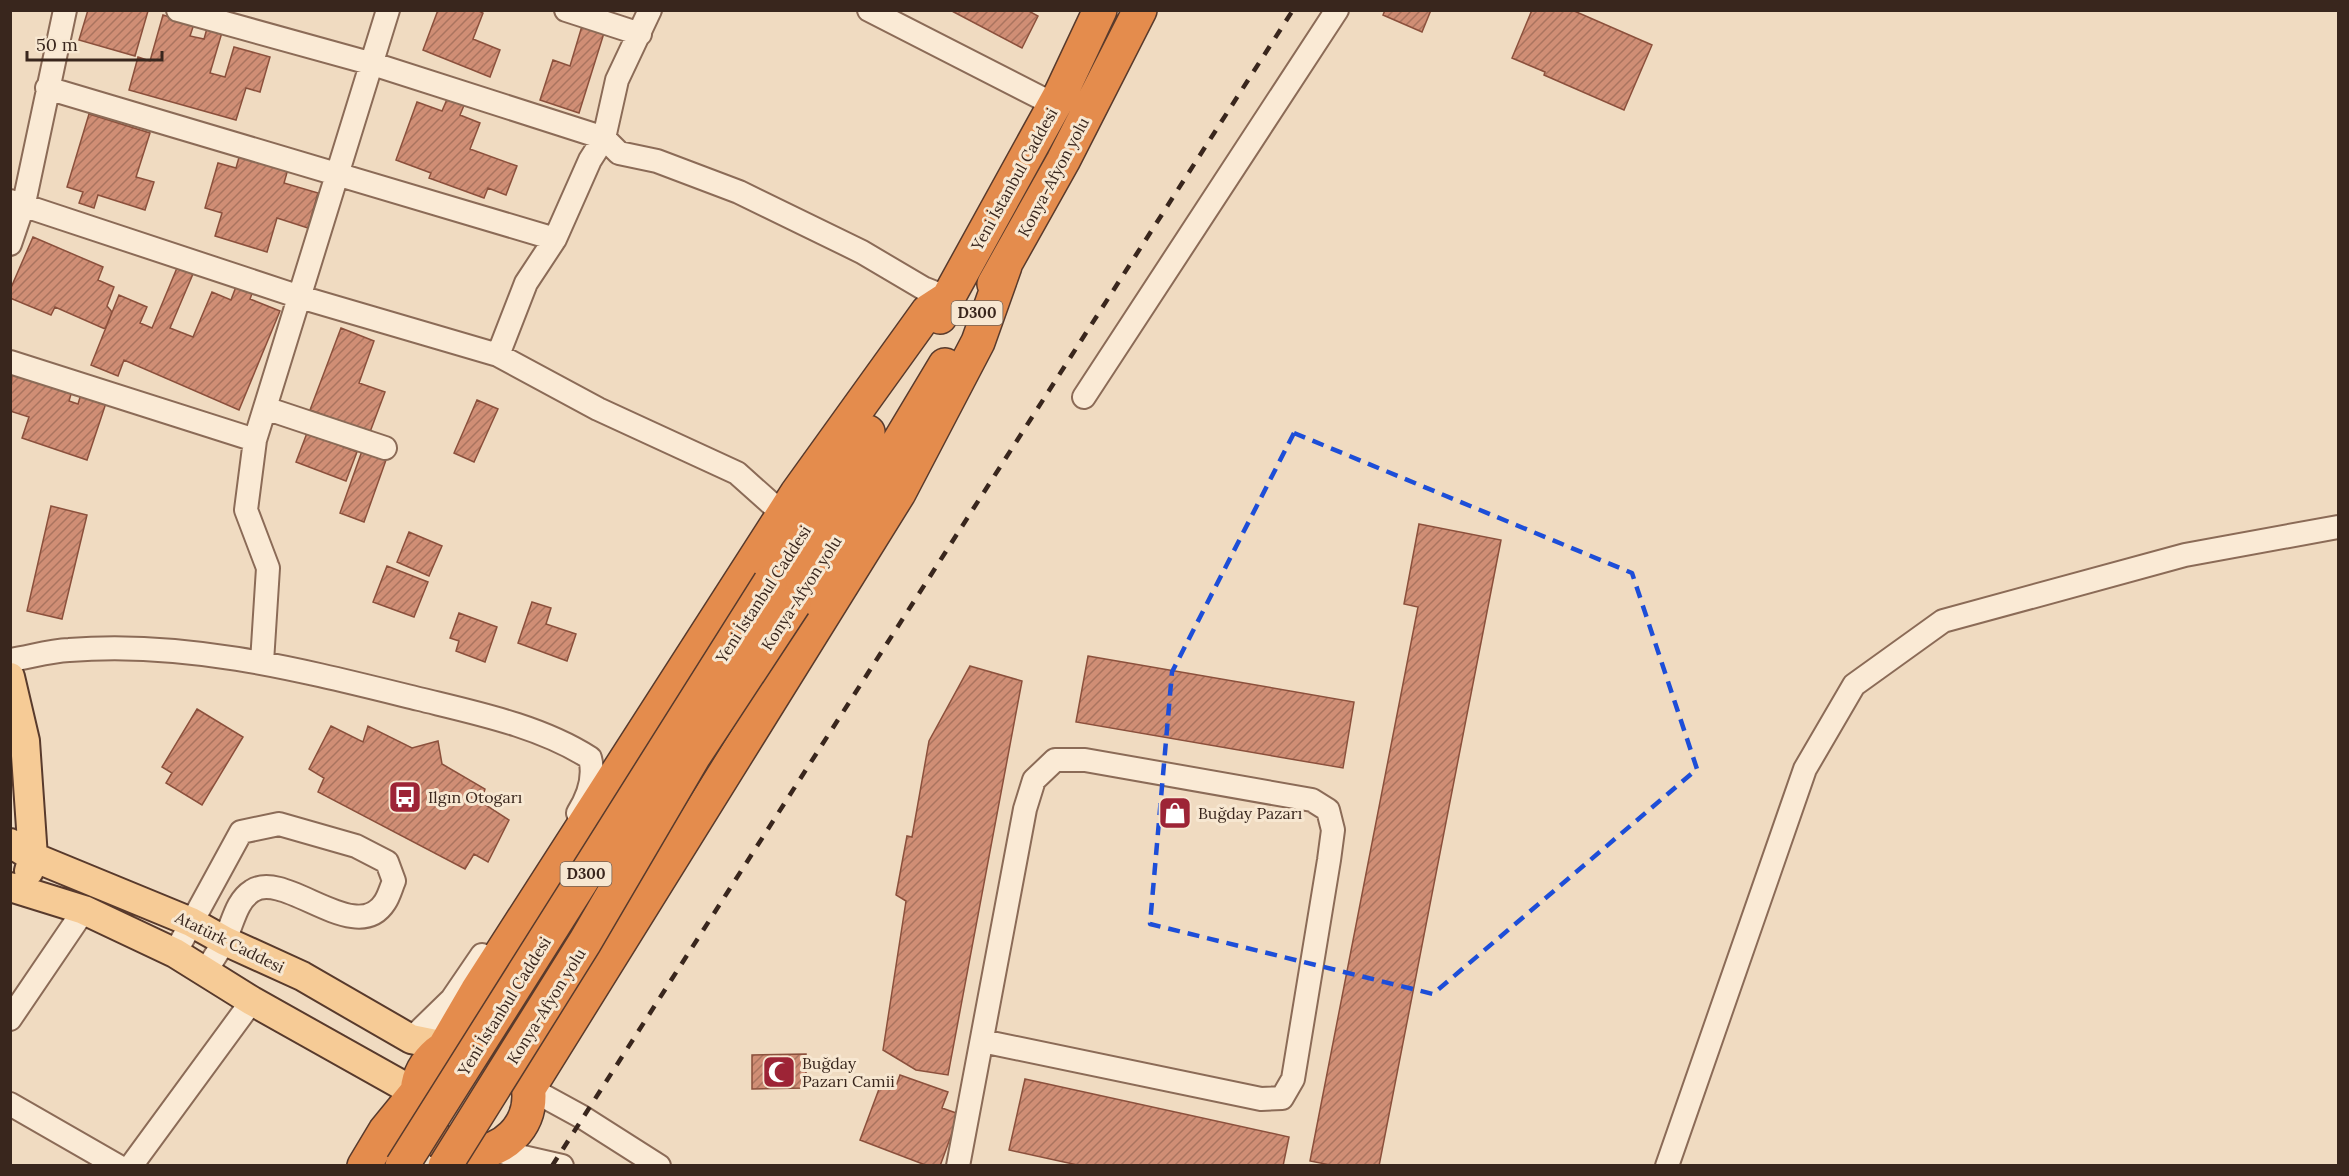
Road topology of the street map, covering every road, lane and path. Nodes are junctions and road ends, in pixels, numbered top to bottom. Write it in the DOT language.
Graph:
graph roads {
  1 [pos="65,10"];
  2 [pos="178,10"];
  3 [pos="388,10"];
  4 [pos="566,10"];
  5 [pos="650,10"];
  6 [pos="869,10"];
  7 [pos="1100,10"];
  8 [pos="1140,10"];
  9 [pos="1337,10"];
  10 [pos="640,34"];
  11 [pos="373,64"];
  12 [pos="47,88"];
  13 [pos="1055,105"];
  14 [pos="603,138"];
  15 [pos="338,173"];
  16 [pos="17,202"];
  17 [pos="555,239"];
  18 [pos="10,244"];
  19 [pos="1005,266"];
  20 [pos="300,297"];
  21 [pos="948,298"];
  22 [pos="498,355"];
  23 [pos="10,362"];
  24 [pos="1084,397"];
  25 [pos="266,408"];
  26 [pos="255,440"];
  27 [pos="385,448"];
  28 [pos="784,515"];
  29 [pos="2338,527"];
  30 [pos="782,593"];
  31 [pos="10,660"];
  32 [pos="262,662"];
  33 [pos="10,677"];
  34 [pos="590,758"];
  35 [pos="616,777"];
  36 [pos="22,850"];
  37 [pos="16,890"];
  38 [pos="84,910"];
  39 [pos="191,921"];
  40 [pos="225,941"];
  41 [pos="174,952"];
  42 [pos="206,970"];
  43 [pos="252,1001"];
  44 [pos="10,1019"];
  45 [pos="411,1039"];
  46 [pos="982,1041"];
  47 [pos="445,1046"];
  48 [pos="530,1088"];
  49 [pos="416,1093"];
  50 [pos="10,1104"];
  51 [pos="485,1158"];
  52 [pos="118,1166"];
  53 [pos="131,1166"];
  54 [pos="364,1166"];
  55 [pos="402,1166"];
  56 [pos="445,1166"];
  57 [pos="562,1166"];
  58 [pos="659,1166"];
  59 [pos="958,1166"];
  60 [pos="1667,1166"];
  1 -- 12 [label="street"];
  2 -- 11 [label="street"];
  3 -- 11 [label="street"];
  4 -- 10 [label="street"];
  5 -- 10 [label="street"];
  6 -- 13 [label="street"];
  7 -- 13 [label="highway, Yeni İstanbul Caddesi / D300"];
  8 -- 19 [label="highway, Konya-Afyon yolu / D300"];
  9 -- 24 [label="street"];
  10 -- 14 [label="street"];
  11 -- 14 [label="street"];
  11 -- 15 [label="street"];
  12 -- 15 [label="street"];
  12 -- 16 [label="street"];
  13 -- 21 [label="highway, Yeni İstanbul Caddesi / D300"];
  14 -- 17 [label="street"];
  14 -- 21 [label="street"];
  15 -- 17 [label="street"];
  15 -- 20 [label="street"];
  16 -- 18 [label="street"];
  16 -- 20 [label="street"];
  17 -- 22 [label="street"];
  19 -- 30 [label="highway, Konya-Afyon yolu / D300"];
  19 -- 48 [label="highway"];
  20 -- 22 [label="street"];
  20 -- 25 [label="street"];
  21 -- 28 [label="highway"];
  21 -- 30 [label="highway, Yeni İstanbul Caddesi / D300"];
  22 -- 28 [label="street"];
  23 -- 26 [label="street"];
  25 -- 26 [label="street"];
  25 -- 27 [label="street"];
  26 -- 32 [label="street"];
  28 -- 35 [label="highway"];
  29 -- 60 [label="street"];
  30 -- 55 [label="highway, Yeni İstanbul Caddesi / D300, bridge"];
  30 -- 56 [label="highway, Konya-Afyon yolu / D300, bridge"];
  31 -- 32 [label="street"];
  32 -- 34 [label="street"];
  33 -- 36 [label="main road"];
  34 -- 35 [label="street"];
  34 -- 45 [label="street"];
  35 -- 47 [label="highway"];
  36 -- 37 [label="main road"];
  36 -- 39 [label="main road, Atatürk Caddesi"];
  37 -- 38 [label="main road, Atatürk Caddesi"];
  38 -- 41 [label="main road, Atatürk Caddesi"];
  38 -- 44 [label="street"];
  39 -- 40 [label="main road, Atatürk Caddesi"];
  39 -- 40 [label="street"];
  39 -- 41 [label="street"];
  40 -- 42 [label="street"];
  40 -- 45 [label="main road, Atatürk Caddesi"];
  41 -- 42 [label="main road, Atatürk Caddesi"];
  42 -- 43 [label="main road, Atatürk Caddesi"];
  43 -- 49 [label="main road, Atatürk Caddesi"];
  43 -- 53 [label="street"];
  45 -- 47 [label="main road, Atatürk Caddesi"];
  46 -- 46 [label="street"];
  46 -- 59 [label="street"];
  47 -- 48 [label="highway"];
  47 -- 49 [label="highway"];
  48 -- 51 [label="highway"];
  48 -- 58 [label="street"];
  49 -- 51 [label="highway"];
  49 -- 54 [label="highway"];
  50 -- 52 [label="street"];
  51 -- 57 [label="street"];
}
